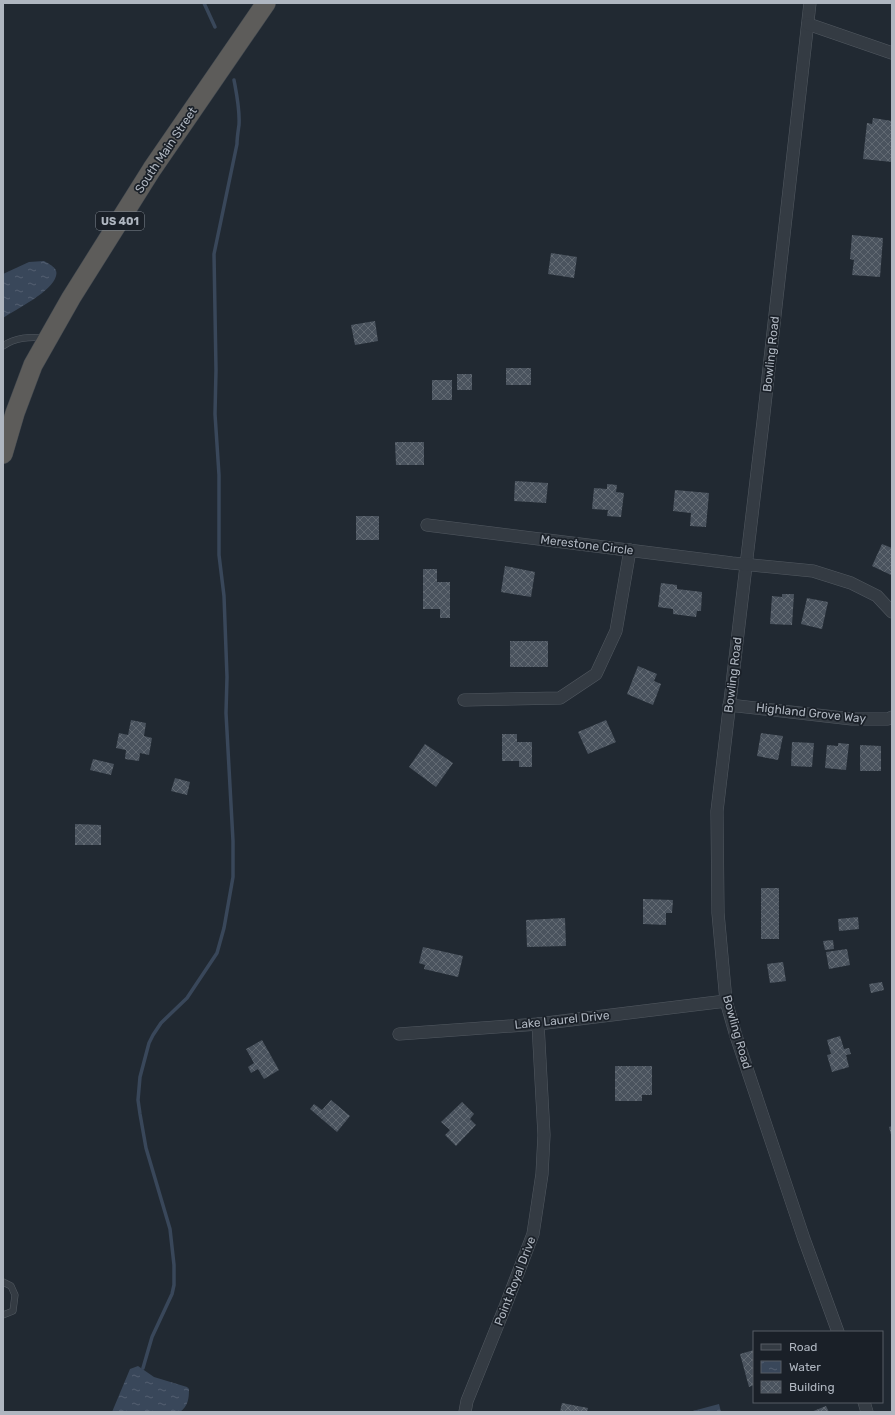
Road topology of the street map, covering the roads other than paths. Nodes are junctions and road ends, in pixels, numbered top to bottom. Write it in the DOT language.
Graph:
graph roads {
  1 [pos="266,3"];
  2 [pos="810,3"];
  3 [pos="808,24"];
  4 [pos="892,53"];
  5 [pos="48,338"];
  6 [pos="3,346"];
  7 [pos="3,454"];
  8 [pos="427,525"];
  9 [pos="630,550"];
  10 [pos="746,564"];
  11 [pos="892,612"];
  12 [pos="464,700"];
  13 [pos="729,705"];
  14 [pos="892,717"];
  15 [pos="726,1001"];
  16 [pos="538,1024"];
  17 [pos="398,1034"];
  18 [pos="3,1282"];
  19 [pos="3,1316"];
  20 [pos="838,1331"];
  21 [pos="465,1412"];
  1 -- 5 [label="highway, South Main Street / US 401"];
  2 -- 3 [label="street, Bowling Road"];
  3 -- 4 [label="street"];
  3 -- 10 [label="street, Bowling Road"];
  5 -- 6 [label="lane"];
  5 -- 7 [label="highway, South Main Street / US 401"];
  8 -- 9 [label="street, Merestone Circle"];
  9 -- 10 [label="street, Merestone Circle"];
  9 -- 12 [label="street"];
  10 -- 11 [label="street, Merestone Circle"];
  10 -- 13 [label="street, Bowling Road"];
  13 -- 14 [label="street, Highland Grove Way"];
  13 -- 15 [label="street, Bowling Road"];
  15 -- 16 [label="street, Lake Laurel Drive"];
  15 -- 20 [label="street, Bowling Road"];
  16 -- 17 [label="street, Lake Laurel Drive"];
  16 -- 21 [label="street, Point Royal Drive"];
  18 -- 19 [label="lane"];
}
